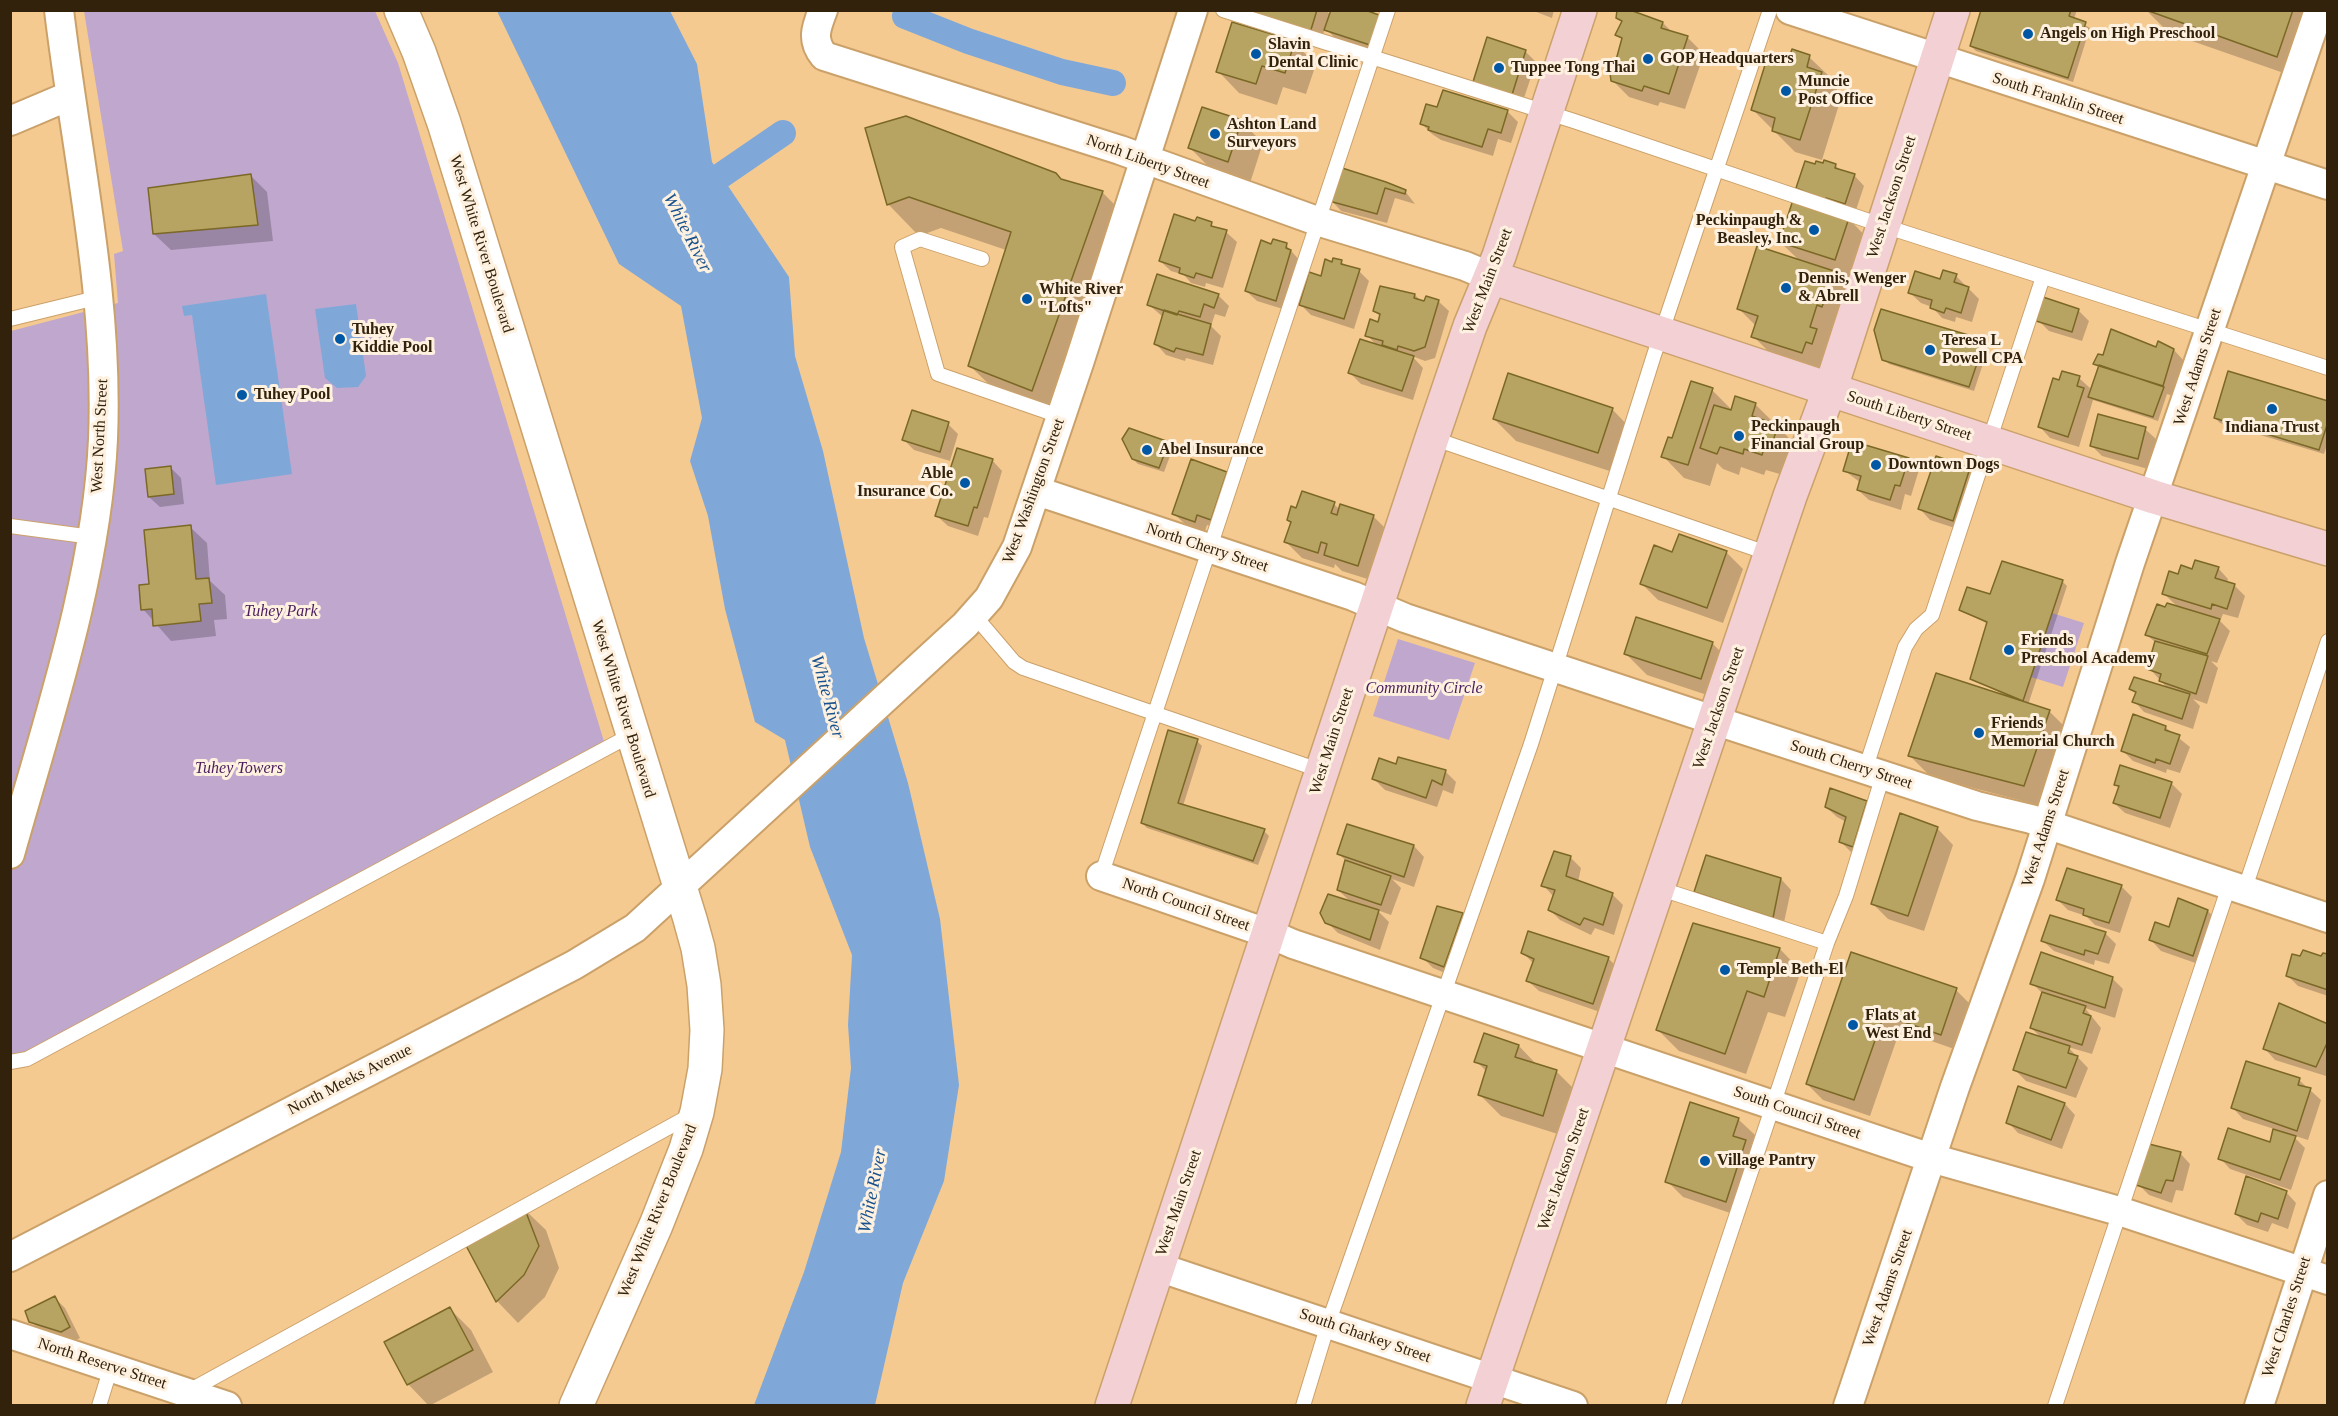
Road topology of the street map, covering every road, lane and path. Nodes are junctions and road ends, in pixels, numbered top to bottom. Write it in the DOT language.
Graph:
graph roads {
  1 [pos="58,10"];
  2 [pos="401,10"];
  3 [pos="1192,10"];
  4 [pos="1223,10"];
  5 [pos="1388,10"];
  6 [pos="1580,10"];
  7 [pos="1770,10"];
  8 [pos="1790,10"];
  9 [pos="1953,10"];
  10 [pos="2319,10"];
  11 [pos="819,24"];
  12 [pos="1372,58"];
  13 [pos="1938,60"];
  14 [pos="69,96"];
  15 [pos="1545,114"];
  16 [pos="10,122"];
  17 [pos="1143,160"];
  18 [pos="2267,167"];
  19 [pos="1716,171"];
  20 [pos="2328,185"];
  21 [pos="1317,221"];
  22 [pos="1881,225"];
  23 [pos="982,259"];
  24 [pos="1491,276"];
  25 [pos="2043,277"];
  26 [pos="96,298"];
  27 [pos="10,319"];
  28 [pos="2209,331"];
  29 [pos="1661,334"];
  30 [pos="2328,368"];
  31 [pos="1828,389"];
  32 [pos="1062,417"];
  33 [pos="1432,438"];
  34 [pos="1988,442"];
  35 [pos="1037,492"];
  36 [pos="2154,497"];
  37 [pos="1608,498"];
  38 [pos="10,526"];
  39 [pos="93,537"];
  40 [pos="1210,549"];
  41 [pos="2328,549"];
  42 [pos="1770,554"];
  43 [pos="1377,605"];
  44 [pos="970,620"];
  45 [pos="2328,641"];
  46 [pos="1554,667"];
  47 [pos="1154,713"];
  48 [pos="1714,720"];
  49 [pos="631,735"];
  50 [pos="1322,771"];
  51 [pos="1874,773"];
  52 [pos="2047,825"];
  53 [pos="10,854"];
  54 [pos="1101,876"];
  55 [pos="679,888"];
  56 [pos="1658,888"];
  57 [pos="2237,888"];
  58 [pos="2328,918"];
  59 [pos="1270,934"];
  60 [pos="1827,943"];
  61 [pos="1443,994"];
  62 [pos="1605,1049"];
  63 [pos="10,1062"];
  64 [pos="1774,1104"];
  65 [pos="697,1112"];
  66 [pos="1931,1158"];
  67 [pos="2328,1195"];
  68 [pos="2119,1211"];
  69 [pos="10,1257"];
  70 [pos="1158,1267"];
  71 [pos="2314,1276"];
  72 [pos="1328,1324"];
  73 [pos="10,1334"];
  74 [pos="111,1367"];
  75 [pos="187,1392"];
  76 [pos="1488,1392"];
  77 [pos="99,1406"];
  78 [pos="227,1406"];
  79 [pos="576,1406"];
  80 [pos="1112,1406"];
  81 [pos="1303,1406"];
  82 [pos="1573,1406"];
  83 [pos="1673,1406"];
  84 [pos="1848,1406"];
  85 [pos="2055,1406"];
  86 [pos="2259,1406"];
  1 -- 14 [label="street, West North Street"];
  2 -- 49 [label="street, West White River Boulevard"];
  3 -- 17 [label="street, West Washington Street"];
  4 -- 12 [label="lane"];
  5 -- 12 [label="lane"];
  6 -- 15 [label="main road, West Main Street"];
  7 -- 19 [label="lane"];
  8 -- 13 [label="street, South Franklin Street"];
  9 -- 13 [label="main road, West Jackson Street"];
  10 -- 18 [label="street, West Adams Street"];
  11 -- 17 [label="street, North Liberty Street"];
  12 -- 15 [label="lane"];
  12 -- 21 [label="lane"];
  13 -- 18 [label="street, South Franklin Street"];
  13 -- 22 [label="main road, West Jackson Street"];
  14 -- 16 [label="street"];
  14 -- 26 [label="street, West North Street"];
  15 -- 19 [label="lane"];
  15 -- 24 [label="main road, West Main Street"];
  17 -- 21 [label="street, North Liberty Street"];
  17 -- 32 [label="street, West Washington Street"];
  18 -- 20 [label="street, South Franklin Street"];
  18 -- 28 [label="street, West Adams Street"];
  19 -- 22 [label="lane"];
  19 -- 29 [label="lane"];
  21 -- 24 [label="street, North Liberty Street"];
  21 -- 40 [label="lane"];
  22 -- 25 [label="lane"];
  22 -- 31 [label="main road, West Jackson Street"];
  23 -- 32 [label="lane"];
  24 -- 29 [label="main road, South Liberty Street"];
  24 -- 33 [label="main road, West Main Street"];
  25 -- 28 [label="lane"];
  25 -- 34 [label="lane"];
  26 -- 27 [label="lane"];
  26 -- 39 [label="street, West North Street"];
  28 -- 30 [label="lane"];
  28 -- 36 [label="street, West Adams Street"];
  29 -- 31 [label="main road, South Liberty Street"];
  29 -- 37 [label="lane"];
  31 -- 34 [label="main road, South Liberty Street"];
  31 -- 42 [label="main road, West Jackson Street"];
  32 -- 35 [label="street, West Washington Street"];
  33 -- 37 [label="lane"];
  33 -- 43 [label="main road, West Main Street"];
  34 -- 36 [label="main road, South Liberty Street"];
  34 -- 51 [label="lane"];
  35 -- 40 [label="street, North Cherry Street"];
  35 -- 44 [label="street, West Washington Street"];
  36 -- 41 [label="main road, South Liberty Street"];
  36 -- 52 [label="street, West Adams Street"];
  37 -- 42 [label="lane"];
  37 -- 46 [label="lane"];
  38 -- 39 [label="lane"];
  39 -- 53 [label="street, West North Street"];
  40 -- 43 [label="street, North Cherry Street"];
  40 -- 47 [label="lane"];
  42 -- 48 [label="main road, West Jackson Street"];
  43 -- 46 [label="street, South Cherry Street"];
  43 -- 50 [label="main road, West Main Street"];
  44 -- 47 [label="lane"];
  44 -- 55 [label="street, West Washington Street"];
  45 -- 57 [label="lane"];
  46 -- 48 [label="street, South Cherry Street"];
  46 -- 61 [label="lane"];
  47 -- 50 [label="lane"];
  47 -- 54 [label="lane"];
  48 -- 51 [label="street, South Cherry Street"];
  48 -- 56 [label="main road, West Jackson Street"];
  49 -- 55 [label="street, West White River Boulevard"];
  49 -- 63 [label="lane"];
  50 -- 59 [label="main road, West Main Street"];
  51 -- 52 [label="street, South Cherry Street"];
  51 -- 60 [label="lane"];
  52 -- 57 [label="street, South Cherry Street"];
  52 -- 66 [label="street, West Adams Street"];
  54 -- 59 [label="street, North Council Street"];
  55 -- 65 [label="street, West White River Boulevard"];
  55 -- 69 [label="street, North Meeks Avenue"];
  56 -- 60 [label="lane"];
  56 -- 62 [label="main road, West Jackson Street"];
  57 -- 58 [label="street, South Cherry Street"];
  57 -- 68 [label="lane"];
  59 -- 61 [label="street, South Council Street"];
  59 -- 70 [label="main road, West Main Street"];
  60 -- 64 [label="lane"];
  61 -- 62 [label="street, South Council Street"];
  61 -- 72 [label="lane"];
  62 -- 64 [label="street, South Council Street"];
  62 -- 76 [label="main road, West Jackson Street"];
  64 -- 66 [label="street, South Council Street"];
  64 -- 83 [label="lane"];
  65 -- 75 [label="lane"];
  65 -- 79 [label="street, West White River Boulevard"];
  66 -- 68 [label="street, South Council Street"];
  66 -- 84 [label="street, West Adams Street"];
  67 -- 71 [label="street, West Charles Street"];
  68 -- 71 [label="street, South Council Street"];
  68 -- 85 [label="lane"];
  70 -- 72 [label="street, South Gharkey Street"];
  70 -- 80 [label="main road, West Main Street"];
  71 -- 86 [label="street, West Charles Street"];
  72 -- 76 [label="street, South Gharkey Street"];
  72 -- 81 [label="lane"];
  73 -- 74 [label="street, North Reserve Street"];
  74 -- 75 [label="street, North Reserve Street"];
  74 -- 77 [label="lane"];
  75 -- 78 [label="street, North Reserve Street"];
  76 -- 82 [label="street, South Gharkey Street"];
}
